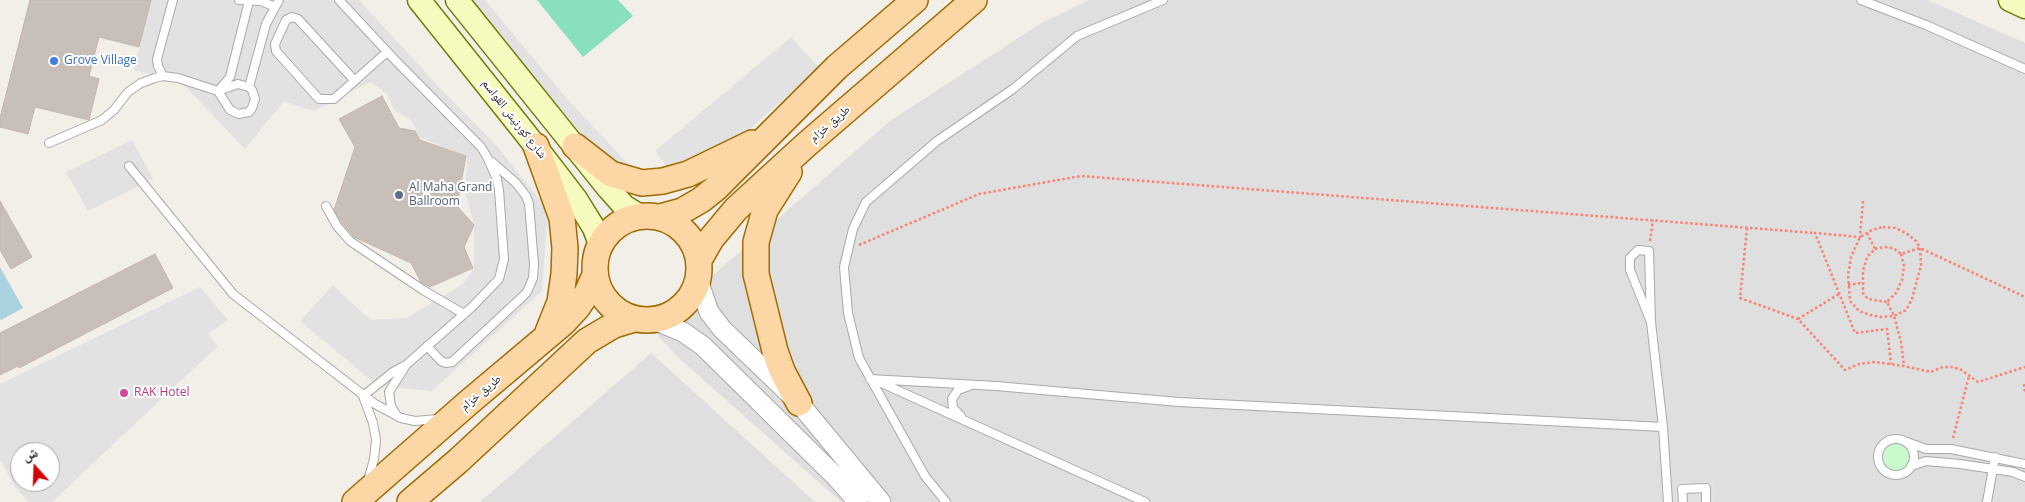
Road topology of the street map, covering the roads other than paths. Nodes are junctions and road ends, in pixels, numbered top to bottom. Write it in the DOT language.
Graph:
graph roads {
  1 [pos="172,0"];
  2 [pos="239,0"];
  3 [pos="261,0"];
  4 [pos="339,0"];
  5 [pos="419,0"];
  6 [pos="457,0"];
  7 [pos="916,0"];
  8 [pos="974,0"];
  9 [pos="1163,0"];
  10 [pos="1861,0"];
  11 [pos="2010,0"];
  12 [pos="249,1"];
  13 [pos="277,4"];
  14 [pos="2025,7"];
  15 [pos="387,52"];
  16 [pos="2025,69"];
  17 [pos="163,76"];
  18 [pos="354,80"];
  19 [pos="249,87"];
  20 [pos="218,90"];
  21 [pos="774,131"];
  22 [pos="49,143"];
  23 [pos="807,144"];
  24 [pos="536,146"];
  25 [pos="575,146"];
  26 [pos="489,160"];
  27 [pos="130,166"];
  28 [pos="326,206"];
  29 [pos="650,216"];
  30 [pos="600,244"];
  31 [pos="698,270"];
  32 [pos="594,275"];
  33 [pos="464,314"];
  34 [pos="644,319"];
  35 [pos="1651,322"];
  36 [pos="545,340"];
  37 [pos="427,346"];
  38 [pos="406,365"];
  39 [pos="870,379"];
  40 [pos="974,384"];
  41 [pos="363,396"];
  42 [pos="468,403"];
  43 [pos="799,403"];
  44 [pos="398,417"];
  45 [pos="964,420"];
  46 [pos="1663,427"];
  47 [pos="1907,442"];
  48 [pos="1995,457"];
  49 [pos="2025,464"];
  50 [pos="1911,466"];
  51 [pos="1993,469"];
  52 [pos="2025,477"];
  53 [pos="357,501"];
  54 [pos="410,502"];
  55 [pos="858,502"];
  56 [pos="882,502"];
  57 [pos="946,502"];
  58 [pos="1145,502"];
  59 [pos="1668,502"];
  60 [pos="1683,502"];
  61 [pos="1706,502"];
  62 [pos="1987,502"];
  1 -- 17 [label="lane"];
  2 -- 12 [label="lane"];
  3 -- 12 [label="lane"];
  3 -- 13 [label="lane"];
  4 -- 15 [label="lane"];
  5 -- 24 [label="main road, شارع كورنيش القواسم"];
  6 -- 25 [label="main road"];
  7 -- 21 [label="main road"];
  8 -- 23 [label="main road, طريق خزام"];
  9 -- 39 [label="lane"];
  10 -- 16 [label="lane"];
  11 -- 14 [label="main road"];
  12 -- 20 [label="lane"];
  13 -- 19 [label="lane"];
  15 -- 18 [label="lane"];
  15 -- 26 [label="lane"];
  17 -- 20 [label="lane"];
  17 -- 22 [label="lane"];
  18 -- 18 [label="lane"];
  19 -- 20 [label="lane"];
  19 -- 20 [label="lane"];
  21 -- 25 [label="main road"];
  21 -- 29 [label="main road"];
  23 -- 31 [label="main road, طريق خزام"];
  23 -- 43 [label="main road"];
  24 -- 30 [label="main road, شارع كورنيش القواسم"];
  24 -- 36 [label="main road"];
  25 -- 29 [label="main road"];
  26 -- 33 [label="lane"];
  26 -- 37 [label="lane"];
  27 -- 41 [label="lane"];
  28 -- 33 [label="lane"];
  29 -- 30 [label="main road"];
  29 -- 31 [label="main road"];
  30 -- 32 [label="main road"];
  31 -- 34 [label="main road"];
  31 -- 43 [label="street"];
  32 -- 34 [label="main road"];
  32 -- 36 [label="main road, طريق خزام"];
  33 -- 37 [label="lane"];
  34 -- 54 [label="main road"];
  34 -- 55 [label="street"];
  35 -- 35 [label="lane"];
  35 -- 46 [label="lane"];
  36 -- 42 [label="main road, طريق خزام"];
  37 -- 38 [label="lane"];
  38 -- 41 [label="lane"];
  38 -- 44 [label="lane"];
  39 -- 40 [label="lane"];
  39 -- 45 [label="lane"];
  39 -- 57 [label="lane"];
  40 -- 45 [label="lane"];
  40 -- 46 [label="lane"];
  41 -- 44 [label="lane"];
  41 -- 53 [label="lane"];
  42 -- 44 [label="lane"];
  42 -- 53 [label="main road, طريق خزام"];
  43 -- 56 [label="street"];
  45 -- 58 [label="lane"];
  46 -- 59 [label="lane"];
  47 -- 48 [label="lane"];
  47 -- 50 [label="lane"];
  47 -- 50 [label="lane"];
  48 -- 49 [label="lane"];
  48 -- 51 [label="lane"];
  50 -- 51 [label="lane"];
  51 -- 52 [label="lane"];
  51 -- 62 [label="lane"];
  60 -- 61 [label="lane"];
}
